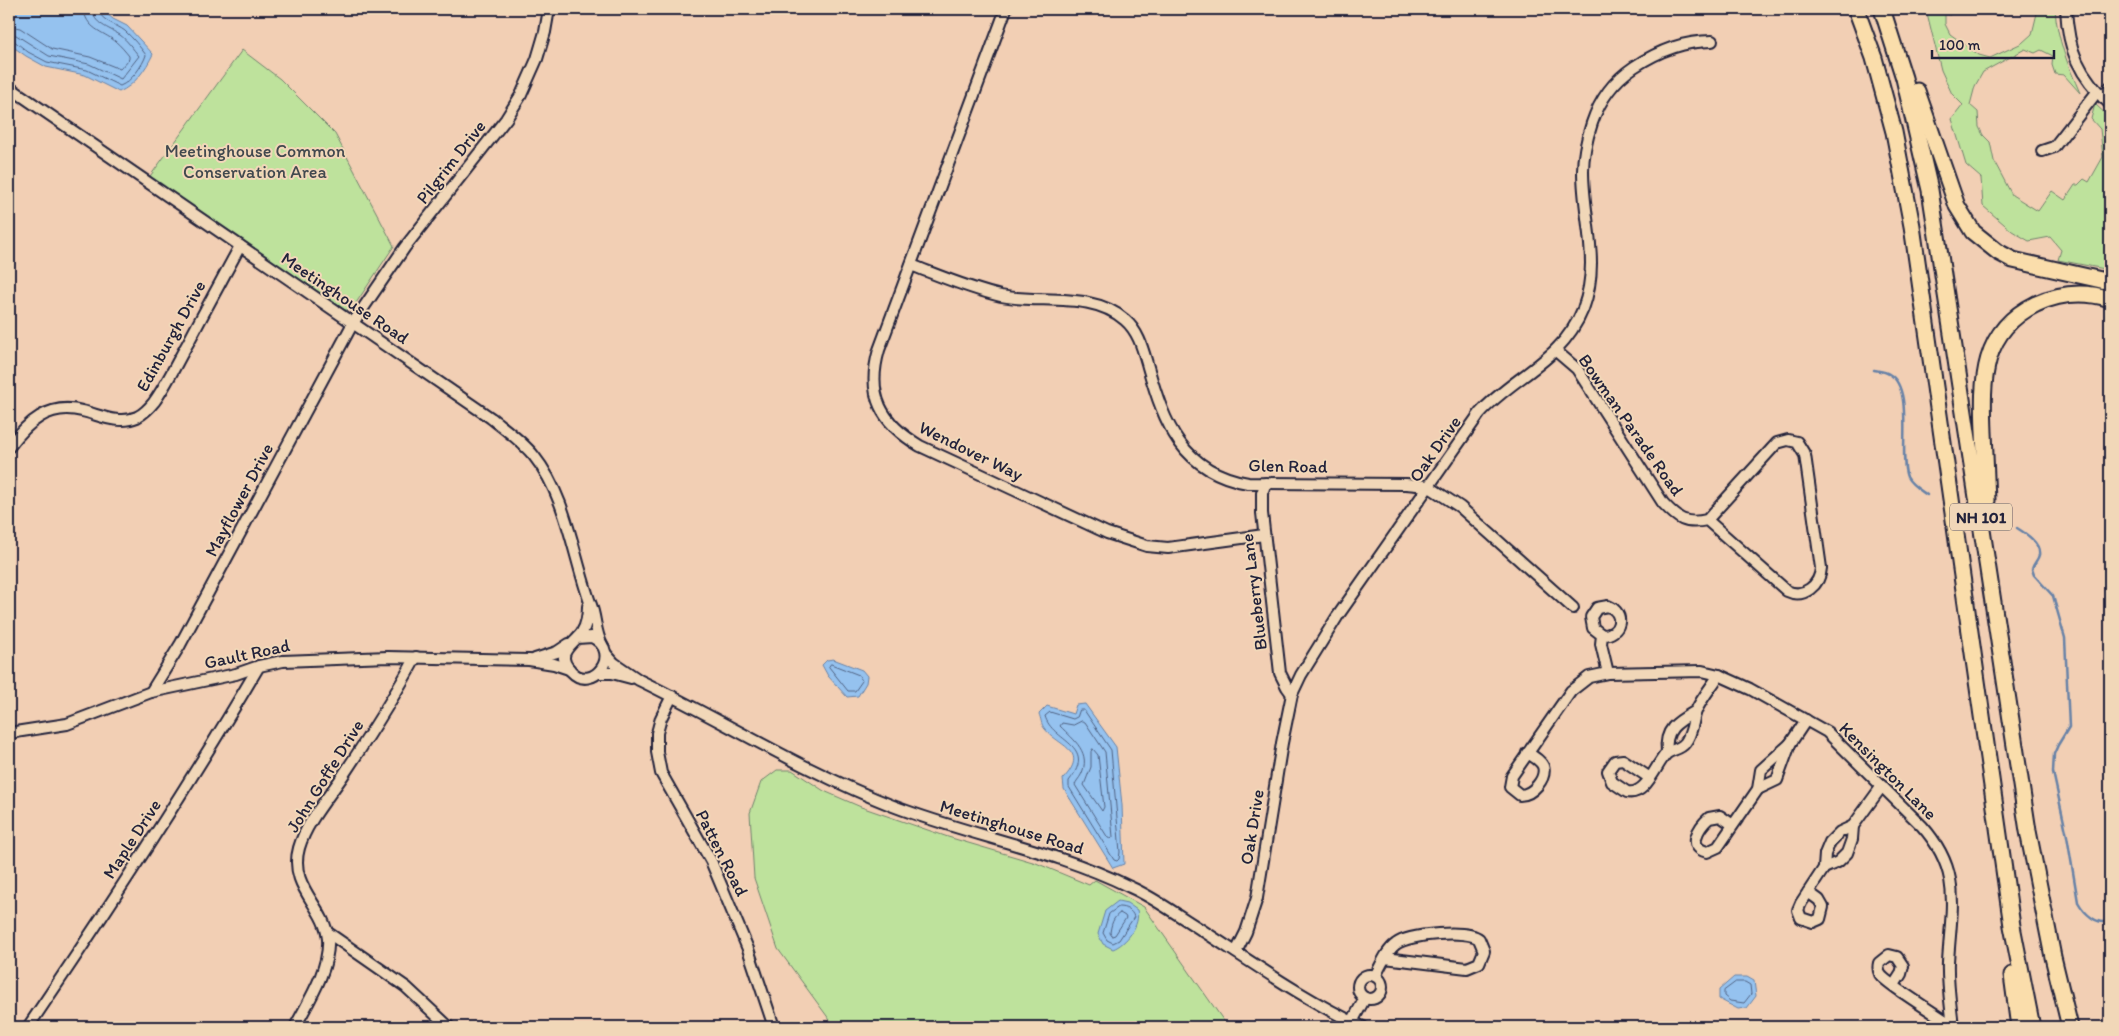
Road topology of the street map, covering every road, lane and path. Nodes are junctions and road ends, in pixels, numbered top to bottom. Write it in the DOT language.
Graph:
graph roads {
  1 [pos="549,9"];
  2 [pos="1006,9"];
  3 [pos="1856,9"];
  4 [pos="2066,9"];
  5 [pos="1882,10"];
  6 [pos="1712,41"];
  7 [pos="9,87"];
  8 [pos="2110,87"];
  9 [pos="2104,98"];
  10 [pos="2042,151"];
  11 [pos="240,246"];
  12 [pos="911,265"];
  13 [pos="2110,282"];
  14 [pos="2110,299"];
  15 [pos="353,323"];
  16 [pos="1556,351"];
  17 [pos="9,447"];
  18 [pos="1266,483"];
  19 [pos="1428,486"];
  20 [pos="1708,520"];
  21 [pos="1264,535"];
  22 [pos="1989,570"];
  23 [pos="587,596"];
  24 [pos="1573,608"];
  25 [pos="1602,635"];
  26 [pos="573,641"];
  27 [pos="604,650"];
  28 [pos="416,657"];
  29 [pos="529,660"];
  30 [pos="259,666"];
  31 [pos="569,669"];
  32 [pos="599,672"];
  33 [pos="1608,673"];
  34 [pos="1719,675"];
  35 [pos="639,680"];
  36 [pos="152,692"];
  37 [pos="1292,694"];
  38 [pos="672,696"];
  39 [pos="1696,711"];
  40 [pos="1806,720"];
  41 [pos="9,733"];
  42 [pos="1790,744"];
  43 [pos="1528,752"];
  44 [pos="1667,752"];
  45 [pos="1650,778"];
  46 [pos="1882,786"];
  47 [pos="1758,789"];
  48 [pos="1733,825"];
  49 [pos="1853,826"];
  50 [pos="2028,831"];
  51 [pos="1824,868"];
  52 [pos="1808,892"];
  53 [pos="2012,926"];
  54 [pos="327,932"];
  55 [pos="1236,952"];
  56 [pos="1385,958"];
  57 [pos="1375,976"];
  58 [pos="1894,985"];
  59 [pos="1365,998"];
  60 [pos="1352,1022"];
  61 [pos="28,1027"];
  62 [pos="295,1027"];
  63 [pos="449,1027"];
  64 [pos="774,1027"];
  65 [pos="1363,1027"];
  66 [pos="1953,1027"];
  67 [pos="2019,1027"];
  68 [pos="2032,1027"];
  69 [pos="2070,1027"];
  70 [pos="2080,1027"];
  1 -- 15 [label="street, Pilgrim Drive"];
  2 -- 12 [label="street, Wendover Way"];
  3 -- 53 [label="highway, NH 101"];
  4 -- 9 [label="street"];
  5 -- 13 [label="highway"];
  5 -- 22 [label="highway, NH 101"];
  6 -- 16 [label="street, Oak Drive"];
  7 -- 11 [label="street, Meetinghouse Road"];
  8 -- 9 [label="street"];
  9 -- 10 [label="street"];
  11 -- 15 [label="street, Meetinghouse Road"];
  11 -- 17 [label="street, Edinburgh Drive"];
  12 -- 18 [label="street, Glen Road"];
  12 -- 21 [label="street, Wendover Way"];
  14 -- 22 [label="highway"];
  15 -- 23 [label="street, Meetinghouse Road"];
  15 -- 36 [label="street, Mayflower Drive"];
  16 -- 19 [label="street, Oak Drive"];
  16 -- 20 [label="street, Bowman Parade Road"];
  18 -- 19 [label="street, Glen Road"];
  18 -- 21 [label="street, Blueberry Lane"];
  19 -- 24 [label="street, Glen Road"];
  19 -- 37 [label="street, Oak Drive"];
  20 -- 20 [label="street"];
  21 -- 37 [label="street, Blueberry Lane"];
  22 -- 50 [label="highway, NH 101"];
  23 -- 26 [label="street, Meetinghouse Road"];
  23 -- 27 [label="street, Meetinghouse Road"];
  25 -- 33 [label="street"];
  26 -- 27 [label="street, Meetinghouse Road"];
  26 -- 29 [label="street, Gault Road"];
  26 -- 31 [label="street, Meetinghouse Road"];
  27 -- 32 [label="street"];
  27 -- 35 [label="street, Meetinghouse Road"];
  28 -- 29 [label="street, Gault Road"];
  28 -- 30 [label="street, Gault Road"];
  28 -- 54 [label="street, John Goffe Drive"];
  29 -- 31 [label="street, Gault Road"];
  30 -- 36 [label="street, Gault Road"];
  30 -- 61 [label="street, Maple Drive"];
  31 -- 32 [label="street, Meetinghouse Road"];
  32 -- 35 [label="street, Meetinghouse Road"];
  33 -- 34 [label="street, Kensington Lane"];
  33 -- 43 [label="street, Kensington Lane"];
  34 -- 39 [label="street"];
  34 -- 40 [label="street, Kensington Lane"];
  35 -- 38 [label="street, Meetinghouse Road"];
  36 -- 41 [label="street, Gault Road"];
  37 -- 55 [label="street, Oak Drive"];
  38 -- 55 [label="street, Meetinghouse Road"];
  38 -- 64 [label="street, Patten Road"];
  39 -- 44 [label="street"];
  39 -- 44 [label="street"];
  40 -- 42 [label="street"];
  40 -- 46 [label="street, Kensington Lane"];
  42 -- 47 [label="street"];
  42 -- 47 [label="street"];
  44 -- 45 [label="street"];
  46 -- 49 [label="street"];
  46 -- 66 [label="street, Kensington Lane"];
  47 -- 48 [label="street"];
  49 -- 51 [label="street"];
  49 -- 51 [label="street"];
  50 -- 69 [label="highway, NH 101"];
  50 -- 70 [label="highway"];
  51 -- 52 [label="street"];
  53 -- 67 [label="highway"];
  53 -- 68 [label="highway, NH 101"];
  54 -- 62 [label="street, John Goffe Drive"];
  54 -- 63 [label="street"];
  55 -- 60 [label="street, Meetinghouse Road"];
  56 -- 56 [label="street"];
  56 -- 57 [label="street"];
  57 -- 59 [label="street"];
  57 -- 59 [label="street"];
  58 -- 66 [label="street"];
  59 -- 60 [label="street"];
  60 -- 65 [label="street, Meetinghouse Road"];
}
